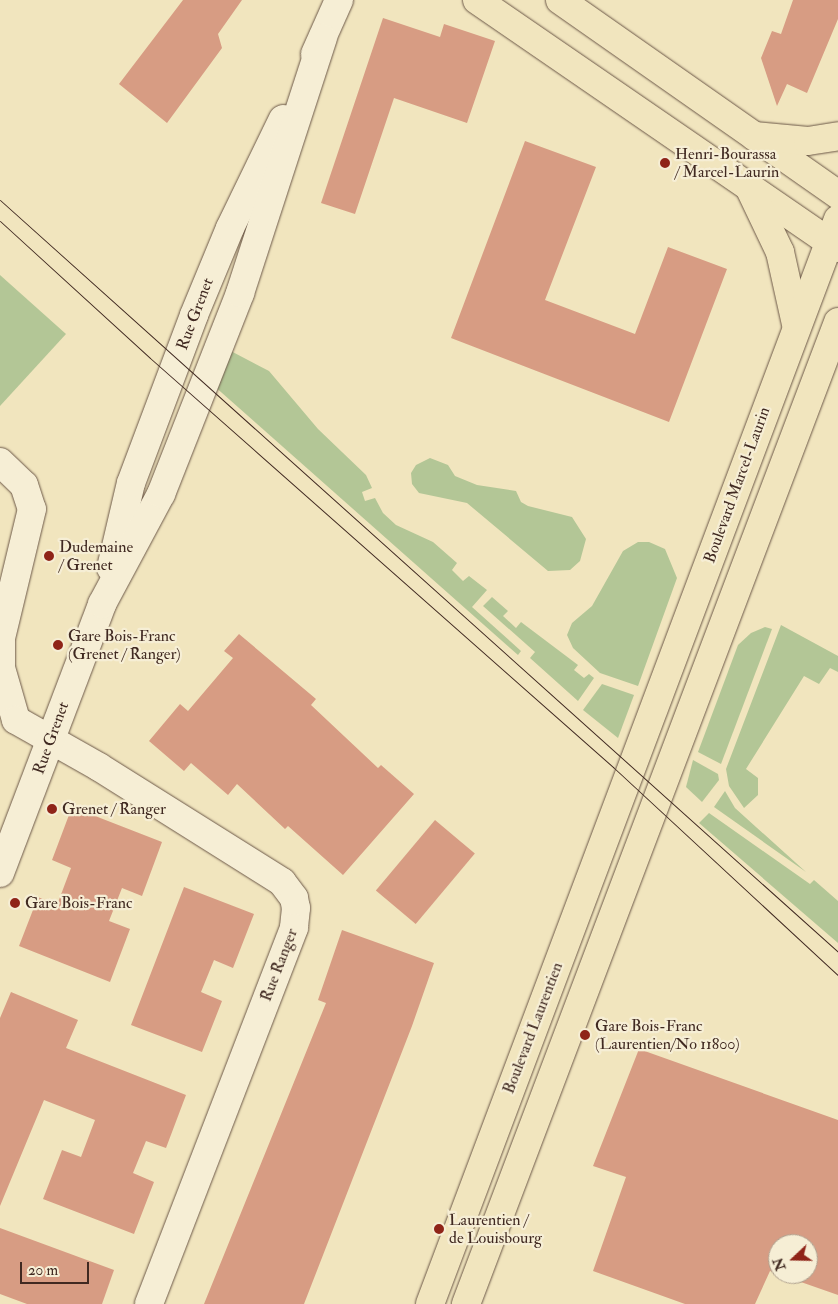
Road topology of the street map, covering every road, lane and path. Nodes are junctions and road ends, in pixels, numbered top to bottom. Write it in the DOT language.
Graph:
graph roads {
  1 [pos="339,0"];
  2 [pos="477,0"];
  3 [pos="560,0"];
  4 [pos="753,136"];
  5 [pos="838,136"];
  6 [pos="749,187"];
  7 [pos="838,195"];
  8 [pos="835,236"];
  9 [pos="838,322"];
  10 [pos="796,324"];
  11 [pos="830,357"];
  12 [pos="0,462"];
  13 [pos="49,740"];
  14 [pos="639,752"];
  15 [pos="0,873"];
  16 [pos="149,1304"];
  17 [pos="430,1304"];
  18 [pos="466,1304"];
  1 -- 13 [label="street, Rue Grenet"];
  2 -- 6 [label="main road"];
  3 -- 4 [label="main road"];
  4 -- 5 [label="main road"];
  4 -- 7 [label="main road"];
  6 -- 8 [label="main road"];
  6 -- 10 [label="main road"];
  8 -- 10 [label="main road, Boulevard Marcel-Laurin"];
  9 -- 11 [label="main road"];
  10 -- 14 [label="main road, Boulevard Marcel-Laurin"];
  11 -- 18 [label="main road"];
  12 -- 13 [label="street, Rue Ranger"];
  13 -- 15 [label="street, Rue Grenet"];
  13 -- 16 [label="street, Rue Ranger"];
  14 -- 17 [label="main road, Boulevard Laurentien"];
}
